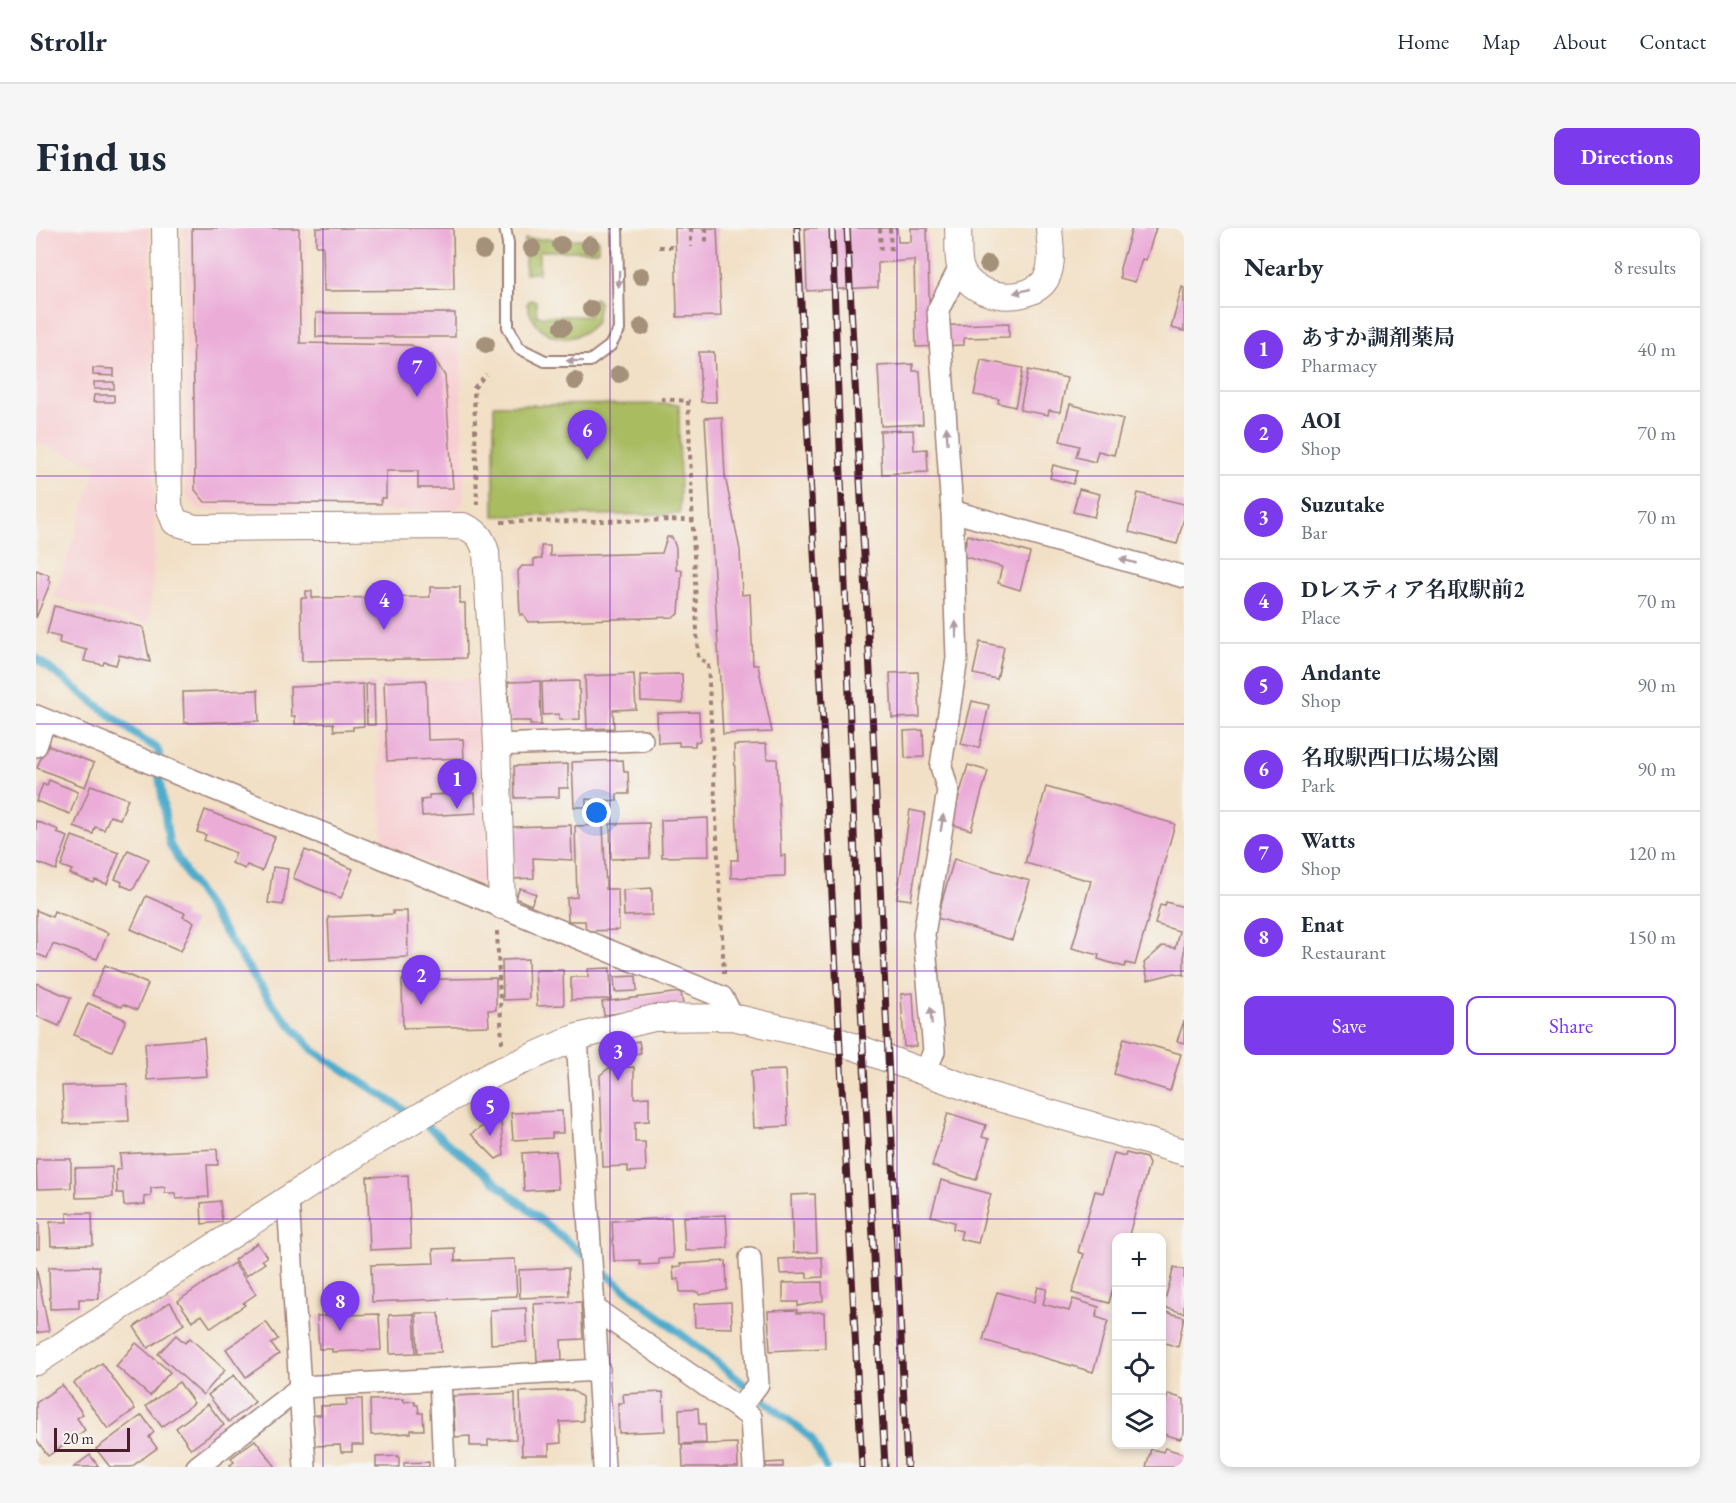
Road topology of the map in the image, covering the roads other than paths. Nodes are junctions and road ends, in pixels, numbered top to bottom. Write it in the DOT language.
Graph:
graph roads {
  1 [pos="165,228"];
  2 [pos="506,228"];
  3 [pos="617,228"];
  4 [pos="958,228"];
  5 [pos="1049,228"];
  6 [pos="960,267"];
  7 [pos="952,512"];
  8 [pos="1184,577"];
  9 [pos="40,718"];
  10 [pos="642,740"];
  11 [pos="497,745"];
  12 [pos="36,746"];
  13 [pos="499,905"];
  14 [pos="728,1007"];
  15 [pos="577,1037"];
  16 [pos="925,1073"];
  17 [pos="1184,1152"];
  18 [pos="288,1200"];
  19 [pos="750,1258"];
  20 [pos="594,1308"];
  21 [pos="36,1362"];
  22 [pos="599,1370"];
  23 [pos="440,1379"];
  24 [pos="301,1387"];
  25 [pos="740,1407"];
  26 [pos="197,1467"];
  27 [pos="305,1467"];
  28 [pos="444,1467"];
  29 [pos="604,1467"];
  30 [pos="754,1467"];
  1 -- 11 [label="street"];
  3 -- 2 [label="lane, one-way"];
  4 -- 6 [label="street"];
  5 -- 6 [label="street, one-way"];
  7 -- 6 [label="street, one-way"];
  8 -- 7 [label="street, one-way"];
  16 -- 7 [label="street, one-way"];
  9 -- 12 [label="street"];
  9 -- 13 [label="street"];
  10 -- 11 [label="street"];
  11 -- 13 [label="street"];
  13 -- 14 [label="street"];
  14 -- 15 [label="street"];
  14 -- 16 [label="street"];
  15 -- 18 [label="street"];
  15 -- 20 [label="street"];
  16 -- 17 [label="street"];
  18 -- 21 [label="street"];
  18 -- 24 [label="street"];
  19 -- 25 [label="street"];
  20 -- 22 [label="street"];
  20 -- 25 [label="street"];
  22 -- 23 [label="street"];
  22 -- 29 [label="street"];
  23 -- 24 [label="street"];
  23 -- 28 [label="street"];
  24 -- 26 [label="street"];
  24 -- 27 [label="street"];
  25 -- 30 [label="street"];
}
